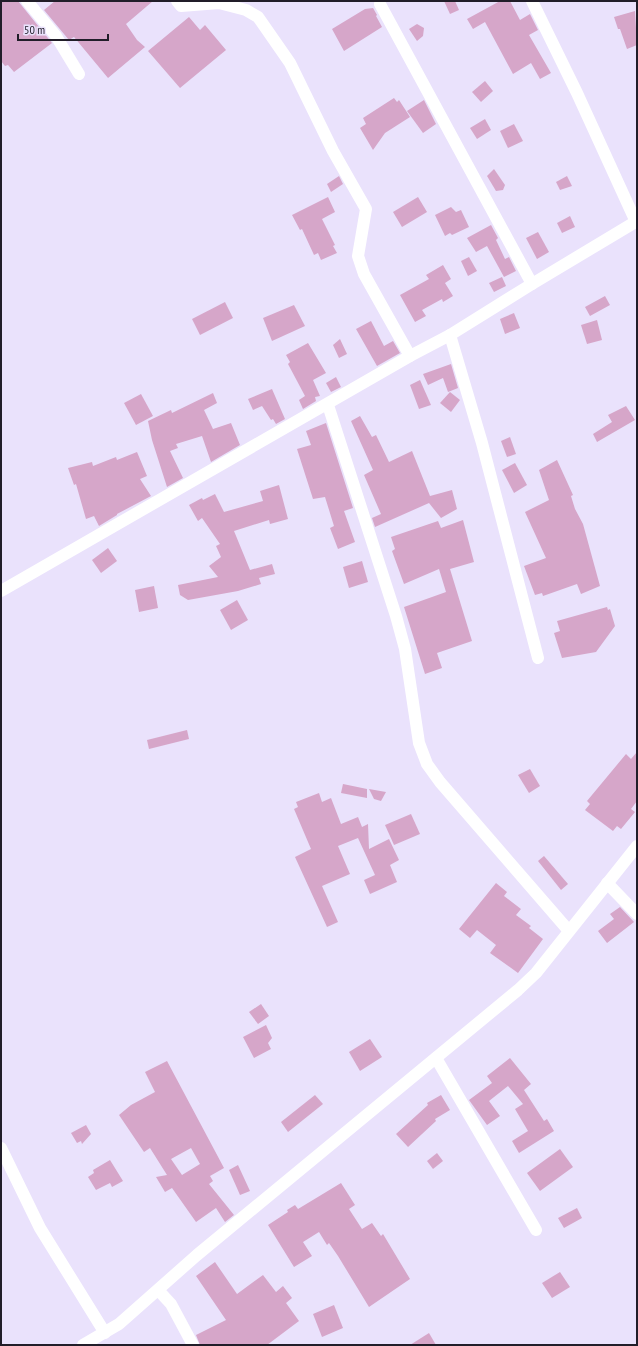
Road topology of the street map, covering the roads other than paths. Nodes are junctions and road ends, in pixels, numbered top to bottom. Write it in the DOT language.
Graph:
graph roads {
  1 [pos="27,1"];
  2 [pos="177,1"];
  3 [pos="532,1"];
  4 [pos="380,4"];
  5 [pos="79,74"];
  6 [pos="636,222"];
  7 [pos="532,284"];
  8 [pos="450,335"];
  9 [pos="410,356"];
  10 [pos="328,405"];
  11 [pos="1,591"];
  12 [pos="538,658"];
  13 [pos="637,846"];
  14 [pos="607,883"];
  15 [pos="637,914"];
  16 [pos="569,931"];
  17 [pos="436,1058"];
  18 [pos="1,1148"];
  19 [pos="536,1230"];
  20 [pos="159,1290"];
  21 [pos="105,1333"];
  22 [pos="83,1345"];
  23 [pos="194,1345"];
  1 -- 5 [label="street"];
  2 -- 9 [label="street"];
  3 -- 6 [label="street"];
  4 -- 7 [label="street"];
  6 -- 7 [label="street"];
  7 -- 8 [label="street"];
  8 -- 9 [label="street"];
  8 -- 12 [label="street"];
  9 -- 10 [label="street"];
  10 -- 11 [label="street"];
  10 -- 16 [label="street"];
  13 -- 14 [label="street"];
  14 -- 15 [label="street"];
  14 -- 16 [label="street"];
  16 -- 17 [label="street"];
  17 -- 19 [label="street"];
  17 -- 20 [label="street"];
  18 -- 21 [label="street"];
  20 -- 21 [label="street"];
  20 -- 23 [label="street"];
  21 -- 22 [label="street"];
}
